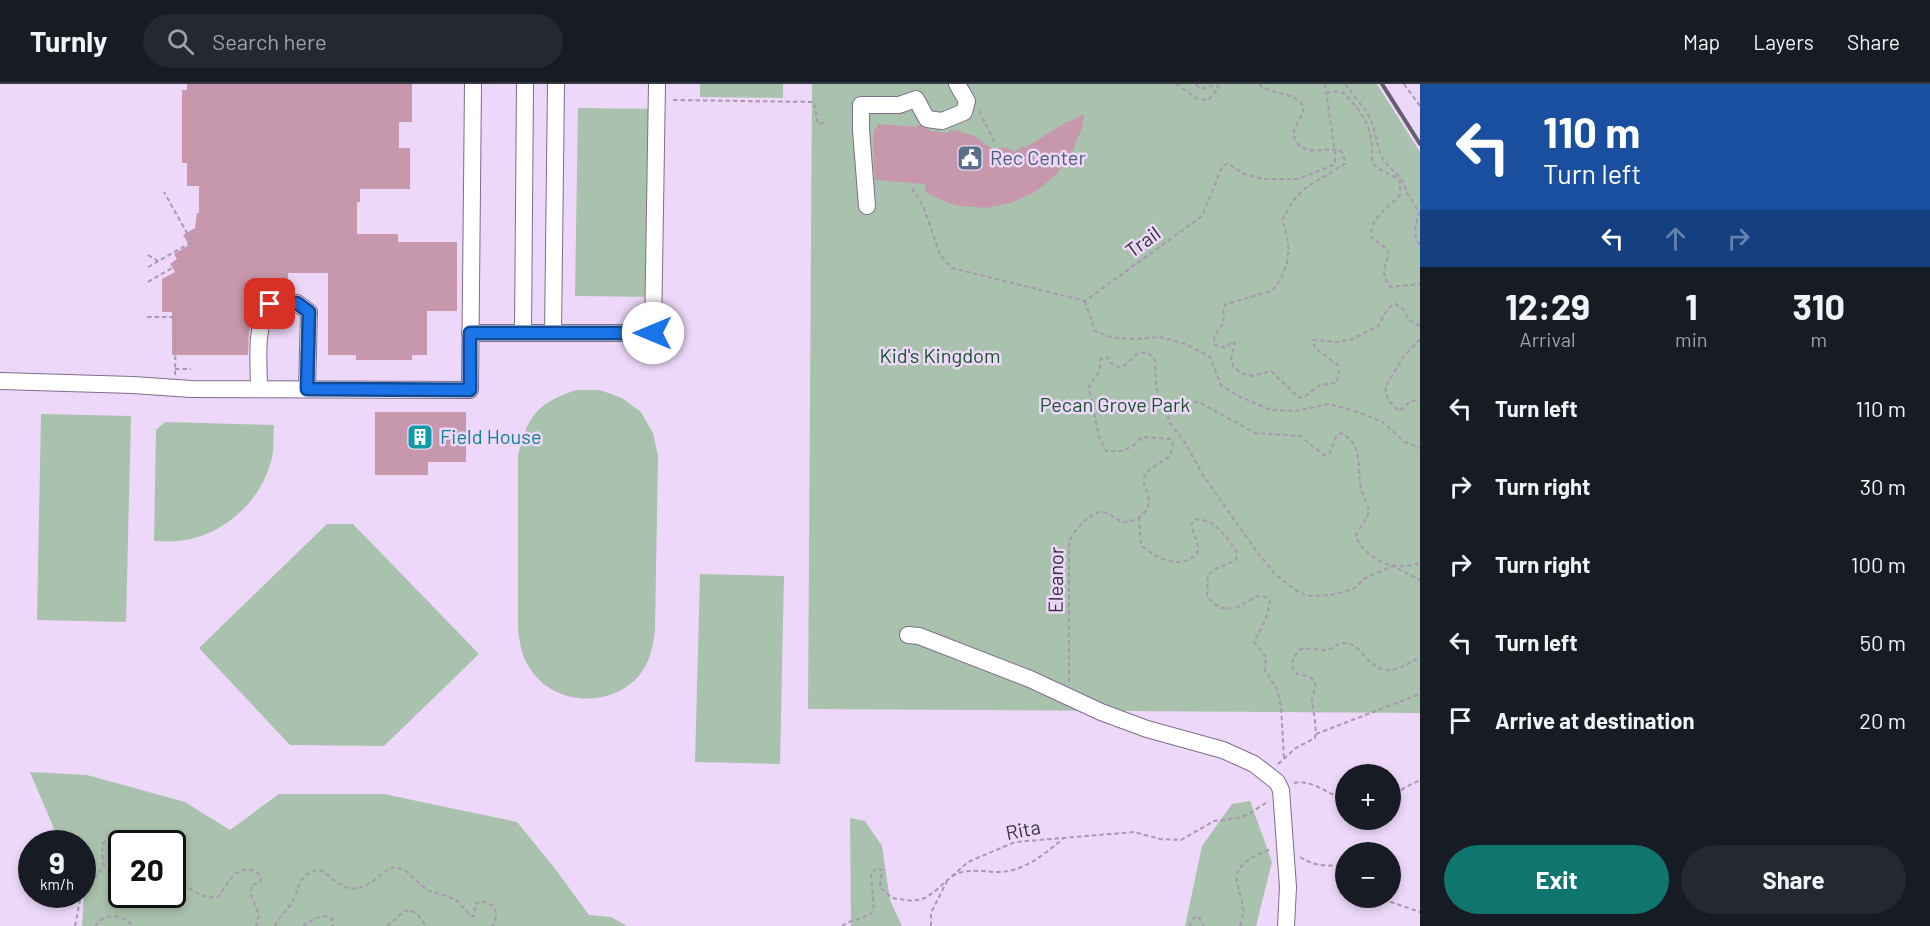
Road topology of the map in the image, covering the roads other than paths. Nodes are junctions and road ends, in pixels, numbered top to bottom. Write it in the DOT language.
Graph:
graph roads {
  1 [pos="473,84"];
  2 [pos="525,84"];
  3 [pos="556,84"];
  4 [pos="657,84"];
  5 [pos="957,84"];
  6 [pos="867,206"];
  7 [pos="470,333"];
  8 [pos="523,333"];
  9 [pos="553,333"];
  10 [pos="0,381"];
  11 [pos="259,389"];
  12 [pos="307,389"];
  13 [pos="908,635"];
  14 [pos="1286,926"];
  1 -- 7 [label="lane"];
  2 -- 8 [label="lane"];
  3 -- 9 [label="lane"];
  4 -- 9 [label="lane"];
  5 -- 6 [label="lane"];
  7 -- 8 [label="lane"];
  7 -- 12 [label="lane"];
  8 -- 9 [label="lane"];
  10 -- 11 [label="lane"];
  11 -- 12 [label="lane"];
  11 -- 12 [label="lane"];
  13 -- 14 [label="lane"];
}
